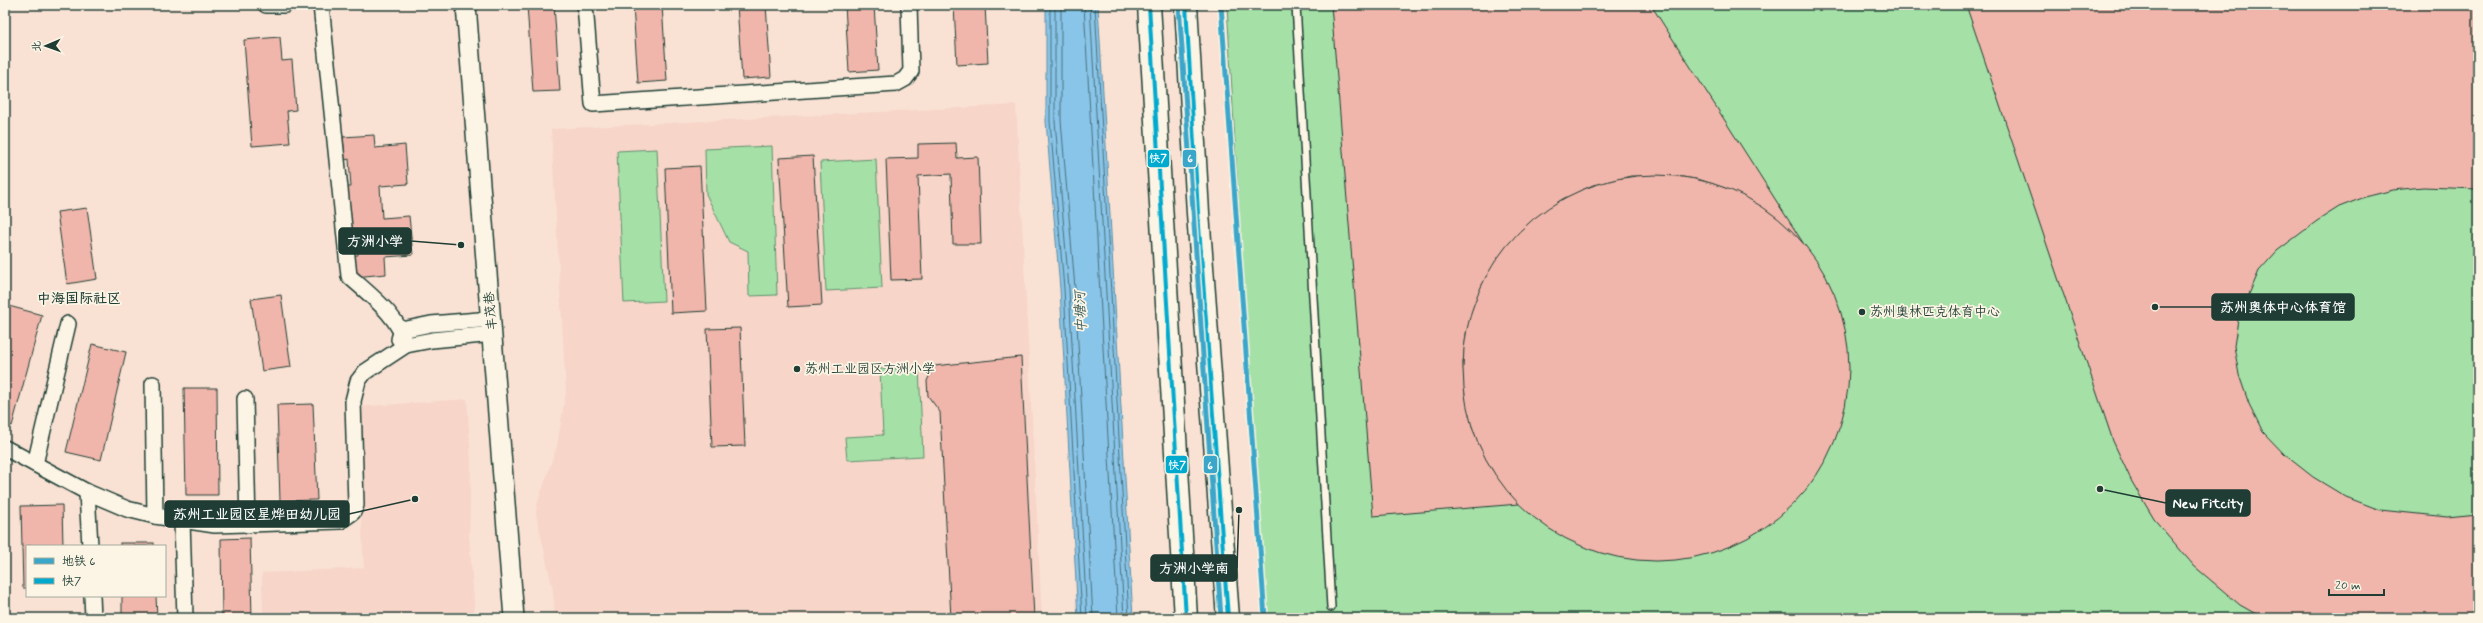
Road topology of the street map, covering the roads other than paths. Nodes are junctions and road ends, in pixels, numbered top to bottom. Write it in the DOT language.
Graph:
graph roads {
  1 [pos="266,5"];
  2 [pos="285,5"];
  3 [pos="321,5"];
  4 [pos="466,5"];
  5 [pos="586,5"];
  6 [pos="909,5"];
  7 [pos="1149,5"];
  8 [pos="1186,5"];
  9 [pos="1296,5"];
  10 [pos="68,324"];
  11 [pos="492,326"];
  12 [pos="402,330"];
  13 [pos="400,348"];
  14 [pos="153,384"];
  15 [pos="245,399"];
  16 [pos="5,448"];
  17 [pos="35,464"];
  18 [pos="87,492"];
  19 [pos="156,516"];
  20 [pos="182,521"];
  21 [pos="248,526"];
  22 [pos="90,545"];
  23 [pos="92,597"];
  24 [pos="1331,607"];
  25 [pos="93,618"];
  26 [pos="185,618"];
  27 [pos="514,618"];
  28 [pos="1186,618"];
  29 [pos="1228,618"];
  1 -- 2 [label="street"];
  3 -- 12 [label="street"];
  4 -- 11 [label="street, 丰茂巷"];
  5 -- 6 [label="street"];
  7 -- 28 [label="main road"];
  8 -- 29 [label="main road"];
  9 -- 24 [label="lane"];
  10 -- 17 [label="street"];
  11 -- 12 [label="street"];
  11 -- 13 [label="street"];
  11 -- 27 [label="street, 丰茂巷"];
  12 -- 13 [label="street"];
  13 -- 21 [label="street"];
  14 -- 19 [label="street"];
  15 -- 21 [label="street"];
  16 -- 17 [label="street"];
  17 -- 18 [label="street"];
  18 -- 19 [label="street"];
  18 -- 22 [label="street"];
  19 -- 20 [label="street"];
  20 -- 21 [label="street"];
  20 -- 26 [label="street"];
  23 -- 25 [label="street"];
}
